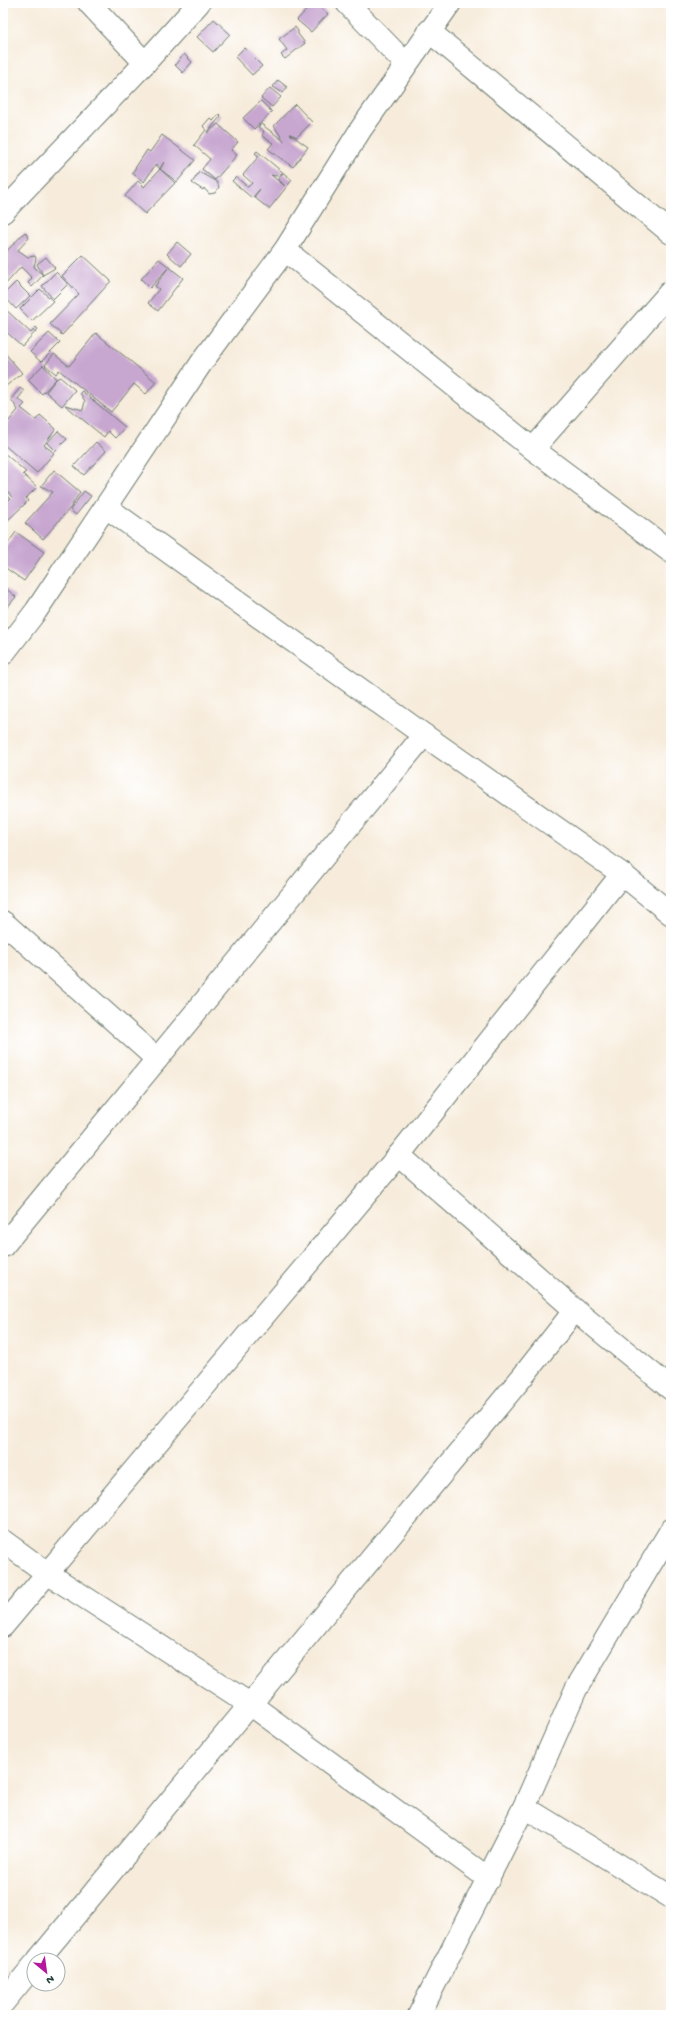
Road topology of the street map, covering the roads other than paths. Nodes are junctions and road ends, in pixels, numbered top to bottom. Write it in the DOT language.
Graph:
graph roads {
  1 [pos="90,3"];
  2 [pos="199,3"];
  3 [pos="347,3"];
  4 [pos="450,3"];
  5 [pos="429,31"];
  6 [pos="145,63"];
  7 [pos="406,64"];
  8 [pos="5,207"];
  9 [pos="671,233"];
  10 [pos="285,250"];
  11 [pos="671,291"];
  12 [pos="533,449"];
  13 [pos="106,507"];
  14 [pos="671,552"];
  15 [pos="3,654"];
  16 [pos="424,736"];
  17 [pos="622,874"];
  18 [pos="671,914"];
  19 [pos="3,922"];
  20 [pos="157,1059"];
  21 [pos="399,1155"];
  22 [pos="3,1246"];
  23 [pos="575,1310"];
  24 [pos="671,1389"];
  25 [pos="671,1530"];
  26 [pos="3,1540"];
  27 [pos="47,1573"];
  28 [pos="3,1626"];
  29 [pos="250,1704"];
  30 [pos="524,1807"];
  31 [pos="489,1879"];
  32 [pos="671,1897"];
  33 [pos="45,1952"];
  34 [pos="26,1975"];
  35 [pos="3,2003"];
  36 [pos="419,2015"];
  1 -- 6 [label="street"];
  2 -- 6 [label="street"];
  3 -- 7 [label="street"];
  4 -- 5 [label="street"];
  5 -- 7 [label="street"];
  5 -- 9 [label="street"];
  6 -- 8 [label="street"];
  7 -- 10 [label="street"];
  10 -- 12 [label="street"];
  10 -- 13 [label="street"];
  11 -- 12 [label="street"];
  12 -- 14 [label="street"];
  13 -- 15 [label="street"];
  13 -- 16 [label="street"];
  16 -- 17 [label="street"];
  16 -- 20 [label="street"];
  17 -- 18 [label="street"];
  17 -- 21 [label="street"];
  19 -- 20 [label="street"];
  20 -- 22 [label="street"];
  21 -- 23 [label="street"];
  21 -- 27 [label="street"];
  23 -- 24 [label="street"];
  23 -- 29 [label="street"];
  25 -- 30 [label="street"];
  26 -- 27 [label="street"];
  27 -- 28 [label="street"];
  27 -- 29 [label="street"];
  29 -- 31 [label="street"];
  29 -- 33 [label="street"];
  30 -- 31 [label="street"];
  30 -- 32 [label="street"];
  31 -- 36 [label="street"];
  34 -- 35 [label="street"];
}
